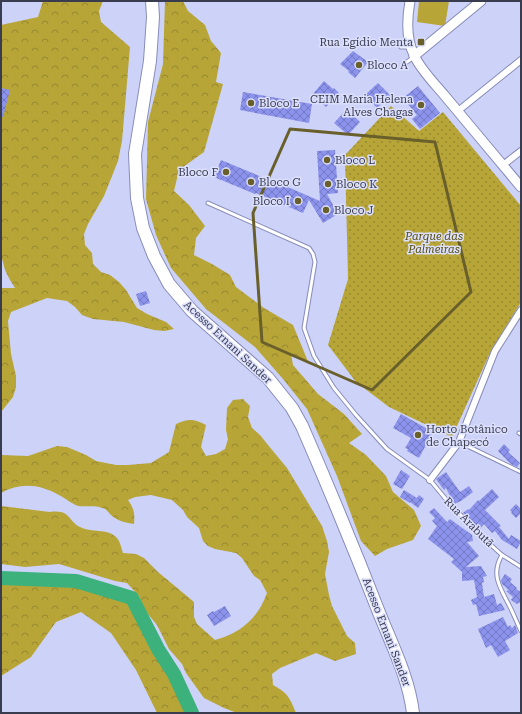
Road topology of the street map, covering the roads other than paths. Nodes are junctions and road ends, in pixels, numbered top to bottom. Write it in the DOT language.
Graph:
graph roads {
  1 [pos="152,1"];
  2 [pos="410,1"];
  3 [pos="481,1"];
  4 [pos="414,56"];
  5 [pos="521,60"];
  6 [pos="404,64"];
  7 [pos="458,111"];
  8 [pos="521,151"];
  9 [pos="503,166"];
  10 [pos="521,187"];
  11 [pos="208,203"];
  12 [pos="521,310"];
  13 [pos="459,442"];
  14 [pos="521,472"];
  15 [pos="430,480"];
  16 [pos="502,555"];
  17 [pos="521,567"];
  18 [pos="521,630"];
  19 [pos="413,713"];
  1 -- 19 [label="highway, Acesso Ernani Sander"];
  2 -- 4 [label="street"];
  3 -- 4 [label="street"];
  4 -- 6 [label="lane"];
  4 -- 7 [label="street"];
  5 -- 7 [label="street"];
  7 -- 9 [label="street"];
  8 -- 9 [label="street"];
  9 -- 10 [label="street"];
  11 -- 15 [label="lane, Rua Arabutã"];
  12 -- 13 [label="street"];
  13 -- 14 [label="lane"];
  13 -- 15 [label="street"];
  15 -- 16 [label="lane, Rua Arabutã"];
  16 -- 17 [label="lane"];
  16 -- 18 [label="lane, Rua Arabutã"];
}
